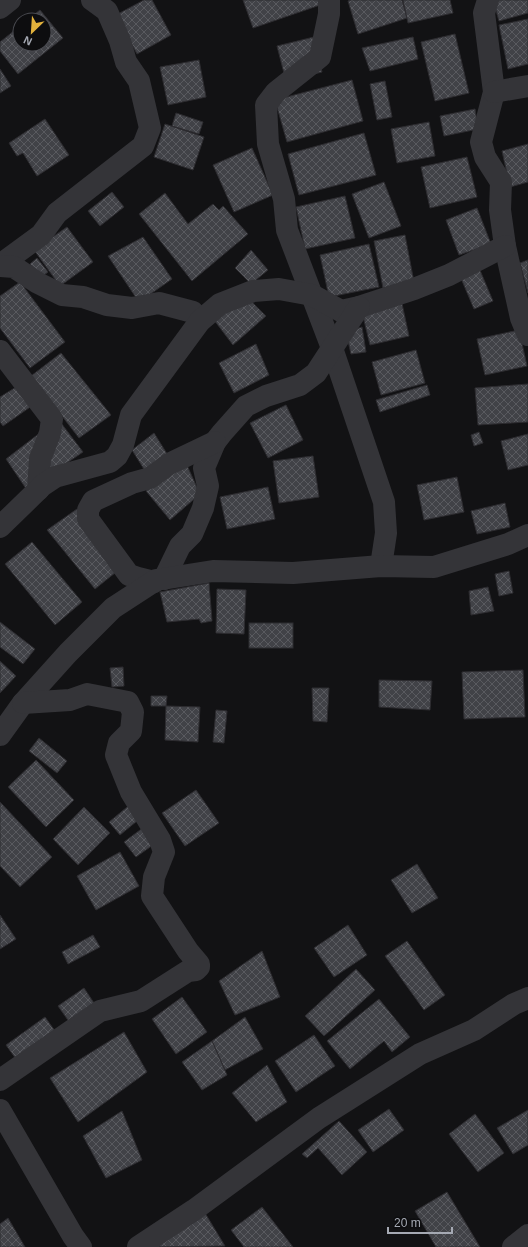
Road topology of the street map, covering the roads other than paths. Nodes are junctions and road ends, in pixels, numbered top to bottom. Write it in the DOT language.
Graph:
graph roads {
  1 [pos="10,0"];
  2 [pos="92,0"];
  3 [pos="329,0"];
  4 [pos="488,0"];
  5 [pos="0,8"];
  6 [pos="528,86"];
  7 [pos="494,92"];
  8 [pos="505,246"];
  9 [pos="0,266"];
  10 [pos="312,295"];
  11 [pos="359,307"];
  12 [pos="200,321"];
  13 [pos="528,335"];
  14 [pos="332,348"];
  15 [pos="0,351"];
  16 [pos="215,442"];
  17 [pos="110,462"];
  18 [pos="169,464"];
  19 [pos="38,490"];
  20 [pos="0,527"];
  21 [pos="528,535"];
  22 [pos="381,566"];
  23 [pos="159,580"];
  24 [pos="23,703"];
  25 [pos="0,735"];
  26 [pos="528,998"];
  27 [pos="0,1080"];
  28 [pos="0,1110"];
  29 [pos="528,1235"];
  30 [pos="72,1243"];
  31 [pos="138,1247"];
  32 [pos="513,1247"];
  1 -- 5 [label="street"];
  2 -- 9 [label="street"];
  3 -- 10 [label="street"];
  4 -- 7 [label="street"];
  6 -- 7 [label="street"];
  7 -- 8 [label="street"];
  8 -- 11 [label="street"];
  8 -- 13 [label="street"];
  9 -- 12 [label="street"];
  10 -- 11 [label="street"];
  10 -- 12 [label="street"];
  10 -- 14 [label="street"];
  11 -- 14 [label="street"];
  12 -- 17 [label="street"];
  14 -- 16 [label="street"];
  14 -- 22 [label="street"];
  15 -- 19 [label="street"];
  16 -- 18 [label="street"];
  16 -- 23 [label="street"];
  17 -- 18 [label="street"];
  17 -- 19 [label="street"];
  18 -- 23 [label="street"];
  19 -- 20 [label="street"];
  21 -- 22 [label="street"];
  22 -- 23 [label="street"];
  23 -- 24 [label="street"];
  24 -- 25 [label="street"];
  24 -- 27 [label="street"];
  26 -- 31 [label="street"];
  28 -- 30 [label="street"];
  29 -- 32 [label="street"];
}
